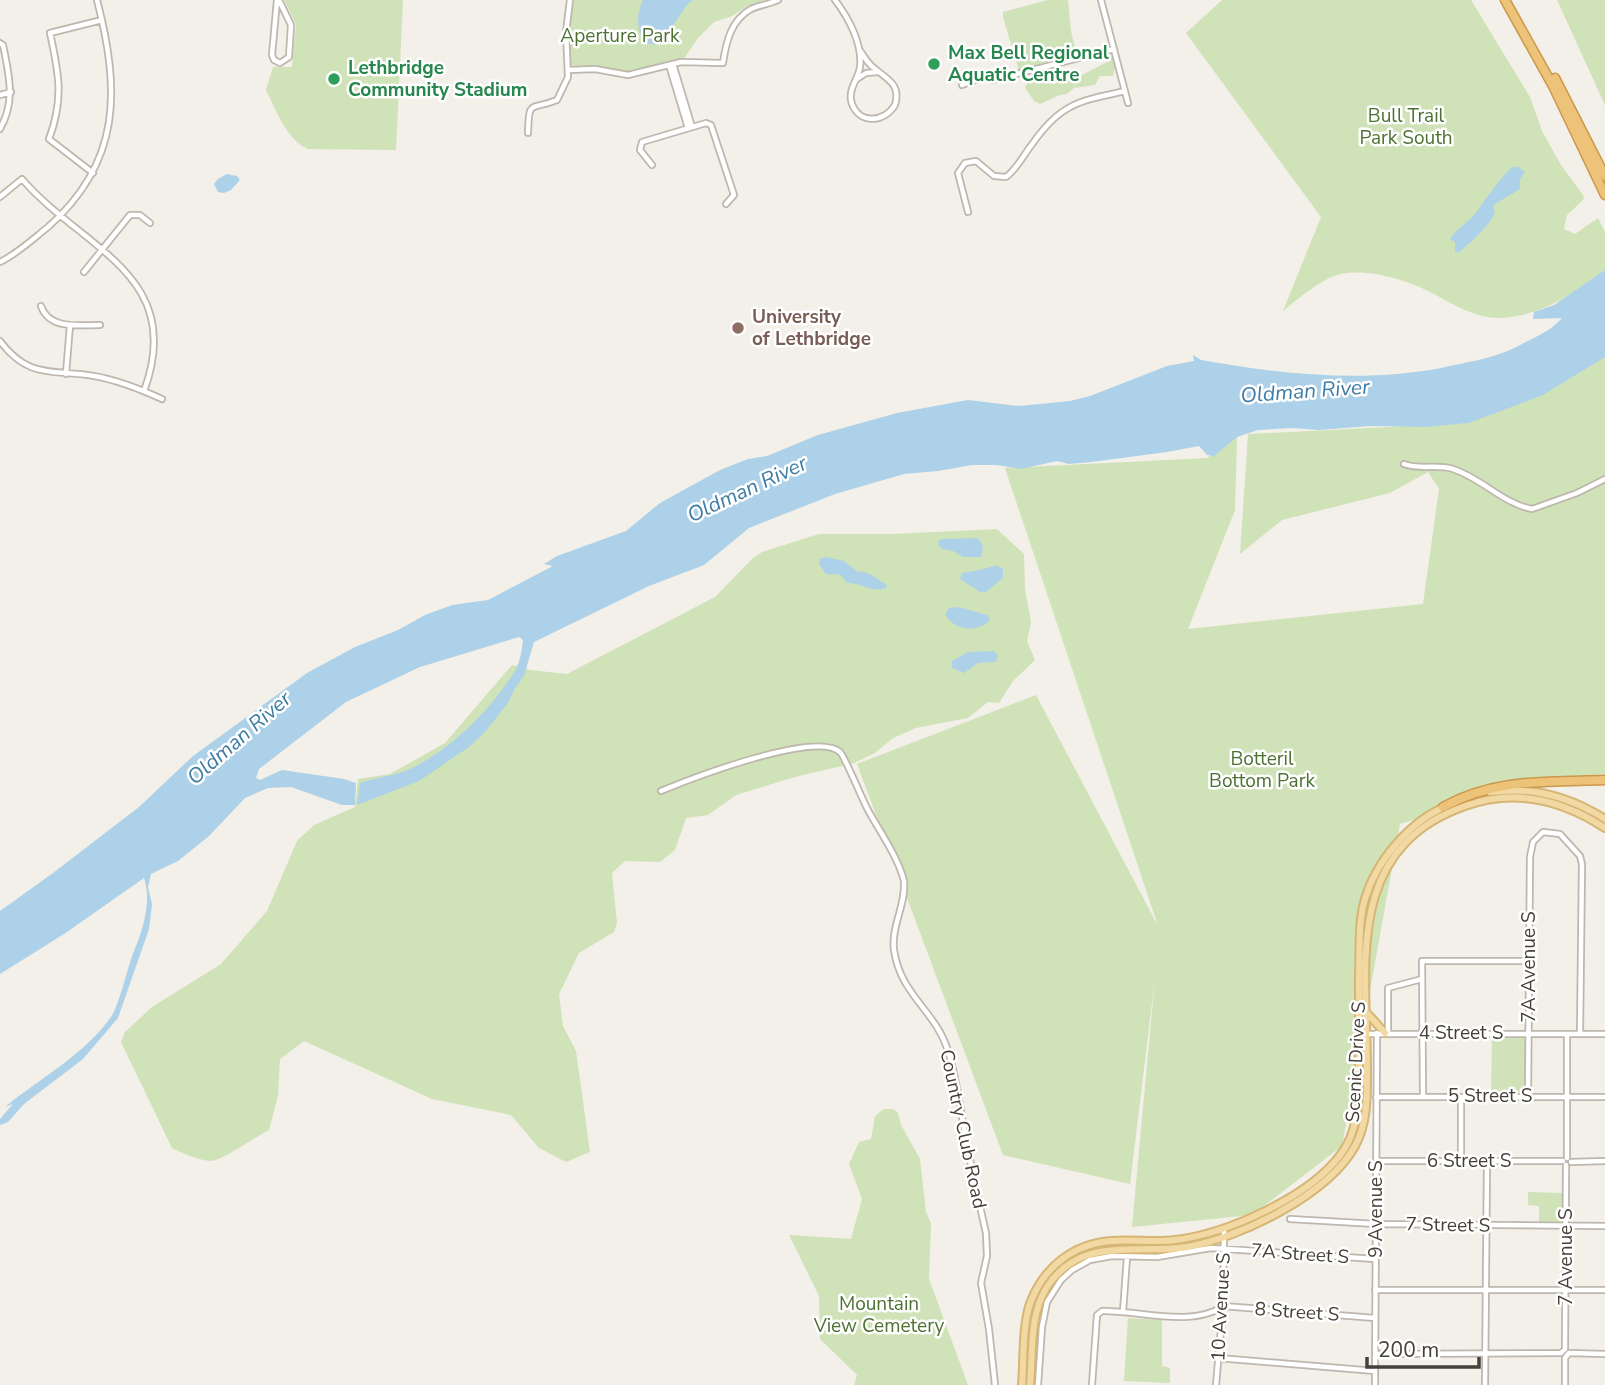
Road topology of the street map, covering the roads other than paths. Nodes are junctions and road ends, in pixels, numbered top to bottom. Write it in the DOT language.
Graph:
graph roads {
  1 [pos="97,0"];
  2 [pos="278,0"];
  3 [pos="570,0"];
  4 [pos="778,0"];
  5 [pos="835,0"];
  6 [pos="1101,0"];
  7 [pos="1505,0"];
  8 [pos="1511,0"];
  9 [pos="102,20"];
  10 [pos="0,43"];
  11 [pos="859,49"];
  12 [pos="1114,49"];
  13 [pos="671,65"];
  14 [pos="568,70"];
  15 [pos="882,74"];
  16 [pos="962,85"];
  17 [pos="853,86"];
  18 [pos="1125,91"];
  19 [pos="11,92"];
  20 [pos="0,95"];
  21 [pos="1128,103"];
  22 [pos="690,127"];
  23 [pos="0,129"];
  24 [pos="528,133"];
  25 [pos="652,165"];
  26 [pos="93,173"];
  27 [pos="1605,176"];
  28 [pos="1605,195"];
  29 [pos="0,197"];
  30 [pos="726,204"];
  31 [pos="968,212"];
  32 [pos="62,215"];
  33 [pos="150,223"];
  34 [pos="103,250"];
  35 [pos="0,262"];
  36 [pos="84,272"];
  37 [pos="41,306"];
  38 [pos="70,325"];
  39 [pos="100,325"];
  40 [pos="0,341"];
  41 [pos="66,374"];
  42 [pos="144,391"];
  43 [pos="162,399"];
  44 [pos="1404,464"];
  45 [pos="1605,478"];
  46 [pos="1605,780"];
  47 [pos="661,791"];
  48 [pos="1443,807"];
  49 [pos="1605,819"];
  50 [pos="1605,828"];
  51 [pos="1529,961"];
  52 [pos="1422,979"];
  53 [pos="1366,1011"];
  54 [pos="1383,1033"];
  55 [pos="1529,1033"];
  56 [pos="1363,1034"];
  57 [pos="1422,1034"];
  58 [pos="1567,1034"];
  59 [pos="1580,1034"];
  60 [pos="1605,1034"];
  61 [pos="1528,1096"];
  62 [pos="1565,1096"];
  63 [pos="1376,1097"];
  64 [pos="1423,1097"];
  65 [pos="1461,1097"];
  66 [pos="1605,1097"];
  67 [pos="1376,1161"];
  68 [pos="1461,1161"];
  69 [pos="1605,1161"];
  70 [pos="1488,1162"];
  71 [pos="1567,1162"];
  72 [pos="1290,1219"];
  73 [pos="1376,1224"];
  74 [pos="1487,1226"];
  75 [pos="1566,1226"];
  76 [pos="1605,1226"];
  77 [pos="1224,1229"];
  78 [pos="1224,1238"];
  79 [pos="1224,1249"];
  80 [pos="1127,1256"];
  81 [pos="1376,1259"];
  82 [pos="1376,1290"];
  83 [pos="1566,1290"];
  84 [pos="1605,1290"];
  85 [pos="1485,1291"];
  86 [pos="1223,1306"];
  87 [pos="1123,1312"];
  88 [pos="1375,1318"];
  89 [pos="1375,1354"];
  90 [pos="1485,1354"];
  91 [pos="1605,1354"];
  92 [pos="1218,1358"];
  93 [pos="1375,1371"];
  94 [pos="995,1385"];
  95 [pos="1022,1385"];
  96 [pos="1030,1385"];
  97 [pos="1038,1385"];
  98 [pos="1092,1385"];
  99 [pos="1216,1385"];
  100 [pos="1375,1385"];
  101 [pos="1485,1385"];
  102 [pos="1565,1385"];
  1 -- 9 [label="street"];
  2 -- 2 [label="street"];
  3 -- 14 [label="street"];
  4 -- 13 [label="street"];
  5 -- 11 [label="street"];
  6 -- 12 [label="street"];
  7 -- 28 [label="highway"];
  8 -- 27 [label="highway"];
  9 -- 26 [label="street"];
  9 -- 26 [label="street"];
  10 -- 19 [label="street"];
  11 -- 15 [label="street"];
  11 -- 17 [label="street"];
  12 -- 16 [label="street"];
  12 -- 18 [label="street"];
  13 -- 14 [label="street"];
  13 -- 22 [label="street"];
  14 -- 24 [label="street"];
  15 -- 17 [label="street"];
  15 -- 17 [label="street"];
  18 -- 21 [label="street"];
  18 -- 31 [label="street"];
  19 -- 20 [label="street"];
  19 -- 23 [label="street"];
  22 -- 25 [label="street"];
  22 -- 30 [label="street"];
  26 -- 32 [label="street"];
  29 -- 32 [label="street"];
  32 -- 34 [label="street"];
  32 -- 35 [label="street"];
  33 -- 34 [label="street"];
  34 -- 36 [label="street"];
  34 -- 42 [label="street"];
  37 -- 38 [label="street"];
  38 -- 39 [label="street"];
  38 -- 41 [label="street"];
  40 -- 41 [label="street"];
  41 -- 42 [label="street"];
  42 -- 43 [label="street"];
  44 -- 45 [label="street"];
  46 -- 48 [label="highway"];
  47 -- 94 [label="street, Country Club Road"];
  48 -- 49 [label="main road, Scenic Drive S"];
  48 -- 56 [label="main road, Scenic Drive S"];
  50 -- 53 [label="main road, Scenic Drive S"];
  51 -- 52 [label="street"];
  51 -- 55 [label="street, 7A Avenue S"];
  51 -- 59 [label="street, 7A Avenue S"];
  52 -- 54 [label="street, 9 Avenue S"];
  52 -- 57 [label="street"];
  53 -- 54 [label="main road"];
  53 -- 56 [label="main road, Scenic Drive S"];
  54 -- 56 [label="street, 4 Street S"];
  54 -- 57 [label="street, 4 Street S"];
  54 -- 63 [label="street, 9 Avenue S"];
  55 -- 57 [label="street, 4 Street S"];
  55 -- 58 [label="street, 4 Street S"];
  55 -- 61 [label="street, 7A Avenue S"];
  56 -- 77 [label="main road, Scenic Drive S"];
  56 -- 78 [label="main road, Scenic Drive S"];
  57 -- 64 [label="street"];
  58 -- 59 [label="street, 4 Street S"];
  58 -- 62 [label="street, 7 Avenue S"];
  59 -- 60 [label="street, 4 Street S"];
  61 -- 62 [label="street, 5 Street S"];
  61 -- 65 [label="street, 5 Street S"];
  62 -- 66 [label="street, 5 Street S"];
  62 -- 71 [label="street, 7 Avenue S"];
  63 -- 64 [label="street, 5 Street S"];
  63 -- 67 [label="street, 9 Avenue S"];
  64 -- 65 [label="street, 5 Street S"];
  65 -- 68 [label="street"];
  67 -- 68 [label="street, 6 Street S"];
  67 -- 73 [label="street, 9 Avenue S"];
  68 -- 70 [label="street, 6 Street S"];
  69 -- 71 [label="street, 6 Street S"];
  70 -- 71 [label="street, 6 Street S"];
  70 -- 74 [label="street"];
  71 -- 75 [label="street, 7 Avenue S"];
  72 -- 73 [label="street, 7 Street S"];
  73 -- 74 [label="street, 7 Street S"];
  73 -- 81 [label="street, 9 Avenue S"];
  74 -- 75 [label="street, 7 Street S"];
  74 -- 85 [label="street"];
  75 -- 76 [label="street, 7 Street S"];
  75 -- 83 [label="street, 7 Avenue S"];
  77 -- 78 [label="street, 10 Avenue S"];
  77 -- 95 [label="main road, Scenic Drive S"];
  78 -- 79 [label="street, 10 Avenue S"];
  78 -- 96 [label="main road, Scenic Drive S"];
  79 -- 80 [label="street"];
  79 -- 81 [label="street, 7A Street S"];
  79 -- 86 [label="street, 10 Avenue S"];
  80 -- 87 [label="street"];
  80 -- 97 [label="street"];
  81 -- 82 [label="street, 9 Avenue S"];
  82 -- 85 [label="street"];
  82 -- 88 [label="street, 9 Avenue S"];
  83 -- 84 [label="street"];
  83 -- 85 [label="street"];
  83 -- 90 [label="street, 7 Avenue S"];
  85 -- 90 [label="street"];
  86 -- 87 [label="street, 8 Street S"];
  86 -- 88 [label="street, 8 Street S"];
  86 -- 92 [label="street, 10 Avenue S"];
  87 -- 98 [label="street, 8 Street S"];
  88 -- 89 [label="street, 9 Avenue S"];
  89 -- 90 [label="street"];
  89 -- 93 [label="street, 9 Avenue S"];
  90 -- 101 [label="street"];
  91 -- 102 [label="street"];
  92 -- 93 [label="street"];
  92 -- 99 [label="street, 10 Avenue S"];
  93 -- 100 [label="street, 9 Avenue S"];
}
